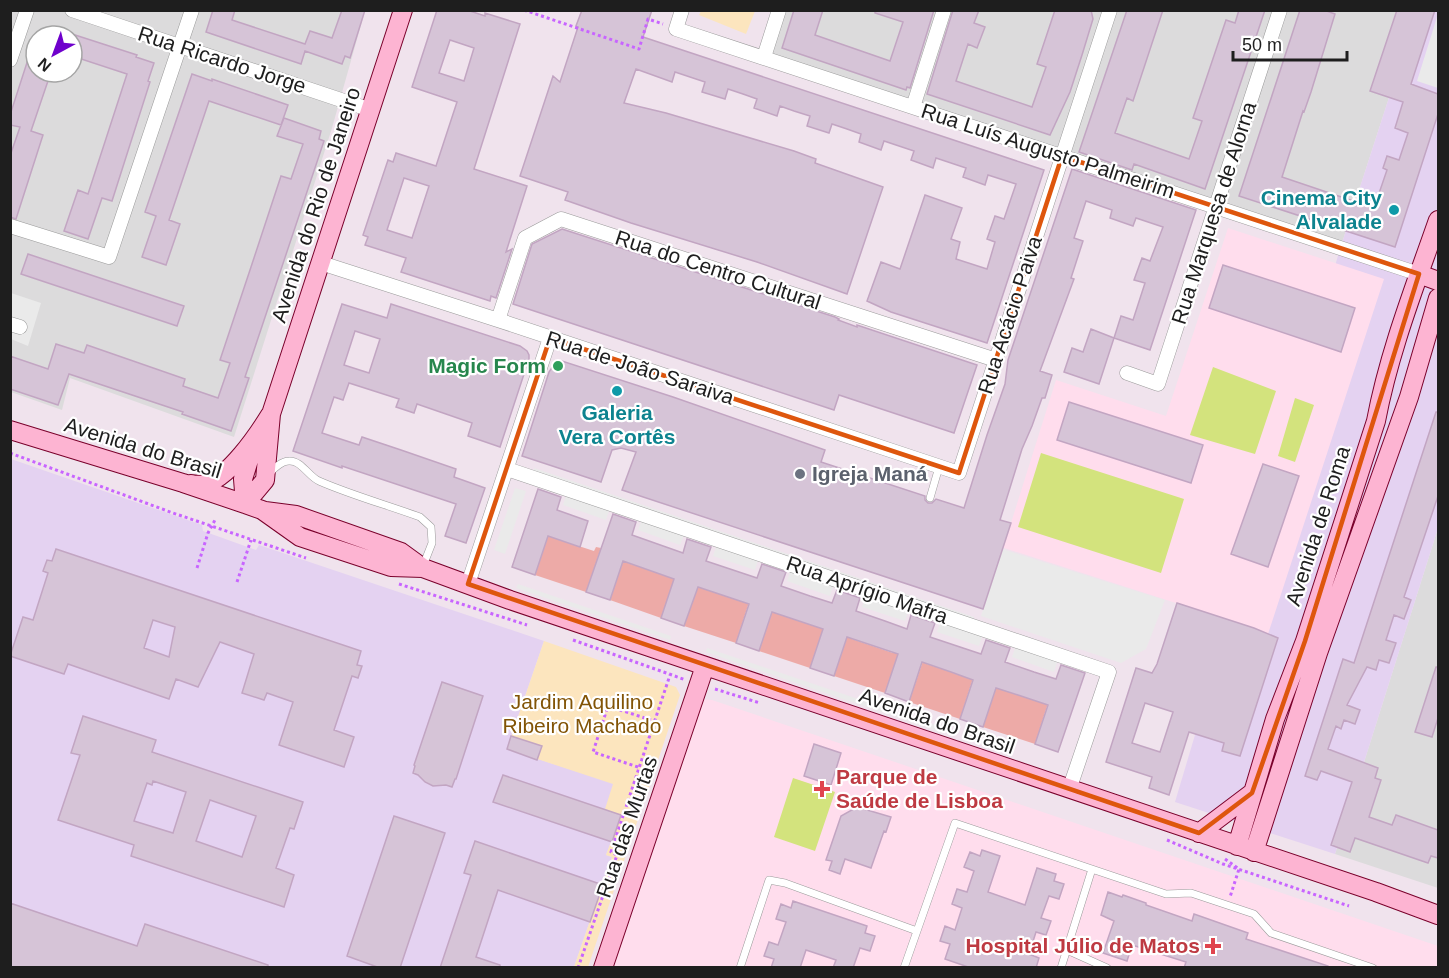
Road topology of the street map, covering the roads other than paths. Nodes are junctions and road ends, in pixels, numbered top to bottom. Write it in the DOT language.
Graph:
graph roads {
  1 [pos="27,10"];
  2 [pos="72,10"];
  3 [pos="192,10"];
  4 [pos="403,10"];
  5 [pos="682,10"];
  6 [pos="779,10"];
  7 [pos="944,10"];
  8 [pos="1110,10"];
  9 [pos="1280,10"];
  10 [pos="180,46"];
  11 [pos="764,57"];
  12 [pos="10,60"];
  13 [pos="913,107"];
  14 [pos="371,110"];
  15 [pos="1062,156"];
  16 [pos="1216,207"];
  17 [pos="1438,220"];
  18 [pos="10,226"];
  19 [pos="321,263"];
  20 [pos="1419,274"];
  21 [pos="1438,281"];
  22 [pos="1438,298"];
  23 [pos="498,320"];
  24 [pos="550,338"];
  25 [pos="996,360"];
  26 [pos="1127,374"];
  27 [pos="271,414"];
  28 [pos="10,430"];
  29 [pos="258,434"];
  30 [pos="939,466"];
  31 [pos="507,468"];
  32 [pos="959,473"];
  33 [pos="265,480"];
  34 [pos="183,483"];
  35 [pos="930,498"];
  36 [pos="254,507"];
  37 [pos="423,568"];
  38 [pos="468,584"];
  39 [pos="702,675"];
  40 [pos="1069,790"];
  41 [pos="1252,793"];
  42 [pos="1199,833"];
  43 [pos="1246,849"];
  44 [pos="1092,869"];
  45 [pos="1438,915"];
  46 [pos="917,931"];
  47 [pos="1067,950"];
  48 [pos="1350,964"];
  49 [pos="603,968"];
  50 [pos="740,968"];
  51 [pos="904,968"];
  52 [pos="1061,968"];
  53 [pos="1107,968"];
  54 [pos="1373,968"];
  1 -- 12 [label="street"];
  2 -- 10 [label="street, Rua Ricardo Jorge"];
  3 -- 10 [label="street"];
  4 -- 14 [label="main road, Avenida do Rio de Janeiro"];
  5 -- 11 [label="street, Rua Luís Augusto Palmeirim"];
  6 -- 11 [label="street"];
  7 -- 13 [label="street"];
  8 -- 15 [label="street, Rua Acácio Paiva"];
  9 -- 16 [label="street, Rua Marquesa de Alorna"];
  10 -- 14 [label="street, Rua Ricardo Jorge"];
  10 -- 18 [label="street"];
  11 -- 13 [label="street, Rua Luís Augusto Palmeirim"];
  13 -- 15 [label="street, Rua Luís Augusto Palmeirim"];
  14 -- 19 [label="main road, Avenida do Rio de Janeiro"];
  15 -- 16 [label="street, Rua Luís Augusto Palmeirim"];
  15 -- 25 [label="street, Rua Acácio Paiva"];
  16 -- 20 [label="street, Rua Luís Augusto Palmeirim"];
  16 -- 26 [label="street, Rua Marquesa de Alorna"];
  17 -- 20 [label="main road, Avenida de Roma"];
  19 -- 23 [label="street, Rua de João Saraiva"];
  19 -- 27 [label="main road, Avenida do Rio de Janeiro"];
  20 -- 21 [label="main road"];
  20 -- 41 [label="main road, Avenida de Roma"];
  22 -- 43 [label="main road, Avenida de Roma"];
  23 -- 24 [label="street, Rua de João Saraiva"];
  23 -- 25 [label="street, Rua do Centro Cultural"];
  24 -- 30 [label="street, Rua de João Saraiva"];
  24 -- 31 [label="street"];
  25 -- 32 [label="street, Rua Acácio Paiva"];
  27 -- 29 [label="main road, Avenida do Rio de Janeiro"];
  27 -- 33 [label="main road, Avenida do Rio de Janeiro"];
  28 -- 34 [label="main road, Avenida do Brasil"];
  29 -- 34 [label="main road, Avenida do Rio de Janeiro"];
  29 -- 36 [label="main road, Avenida do Rio de Janeiro"];
  30 -- 32 [label="street, Rua de João Saraiva"];
  30 -- 35 [label="lane"];
  31 -- 38 [label="street"];
  31 -- 40 [label="street, Rua Aprígio Mafra"];
  33 -- 36 [label="main road"];
  33 -- 37 [label="lane"];
  34 -- 36 [label="main road, Avenida do Brasil"];
  36 -- 37 [label="main road, Avenida do Brasil"];
  37 -- 38 [label="main road, Avenida do Brasil"];
  38 -- 39 [label="main road, Avenida do Brasil"];
  39 -- 40 [label="main road, Avenida do Brasil"];
  39 -- 49 [label="main road, Rua das Murtas"];
  40 -- 42 [label="main road, Avenida do Brasil"];
  41 -- 42 [label="main road"];
  41 -- 43 [label="main road, Avenida de Roma"];
  42 -- 43 [label="main road, Avenida do Brasil"];
  43 -- 45 [label="main road, Avenida do Brasil"];
  44 -- 46 [label="lane"];
  44 -- 47 [label="lane"];
  44 -- 48 [label="lane"];
  46 -- 50 [label="lane"];
  46 -- 51 [label="lane"];
  47 -- 52 [label="lane"];
  47 -- 53 [label="lane"];
  48 -- 54 [label="lane"];
}
